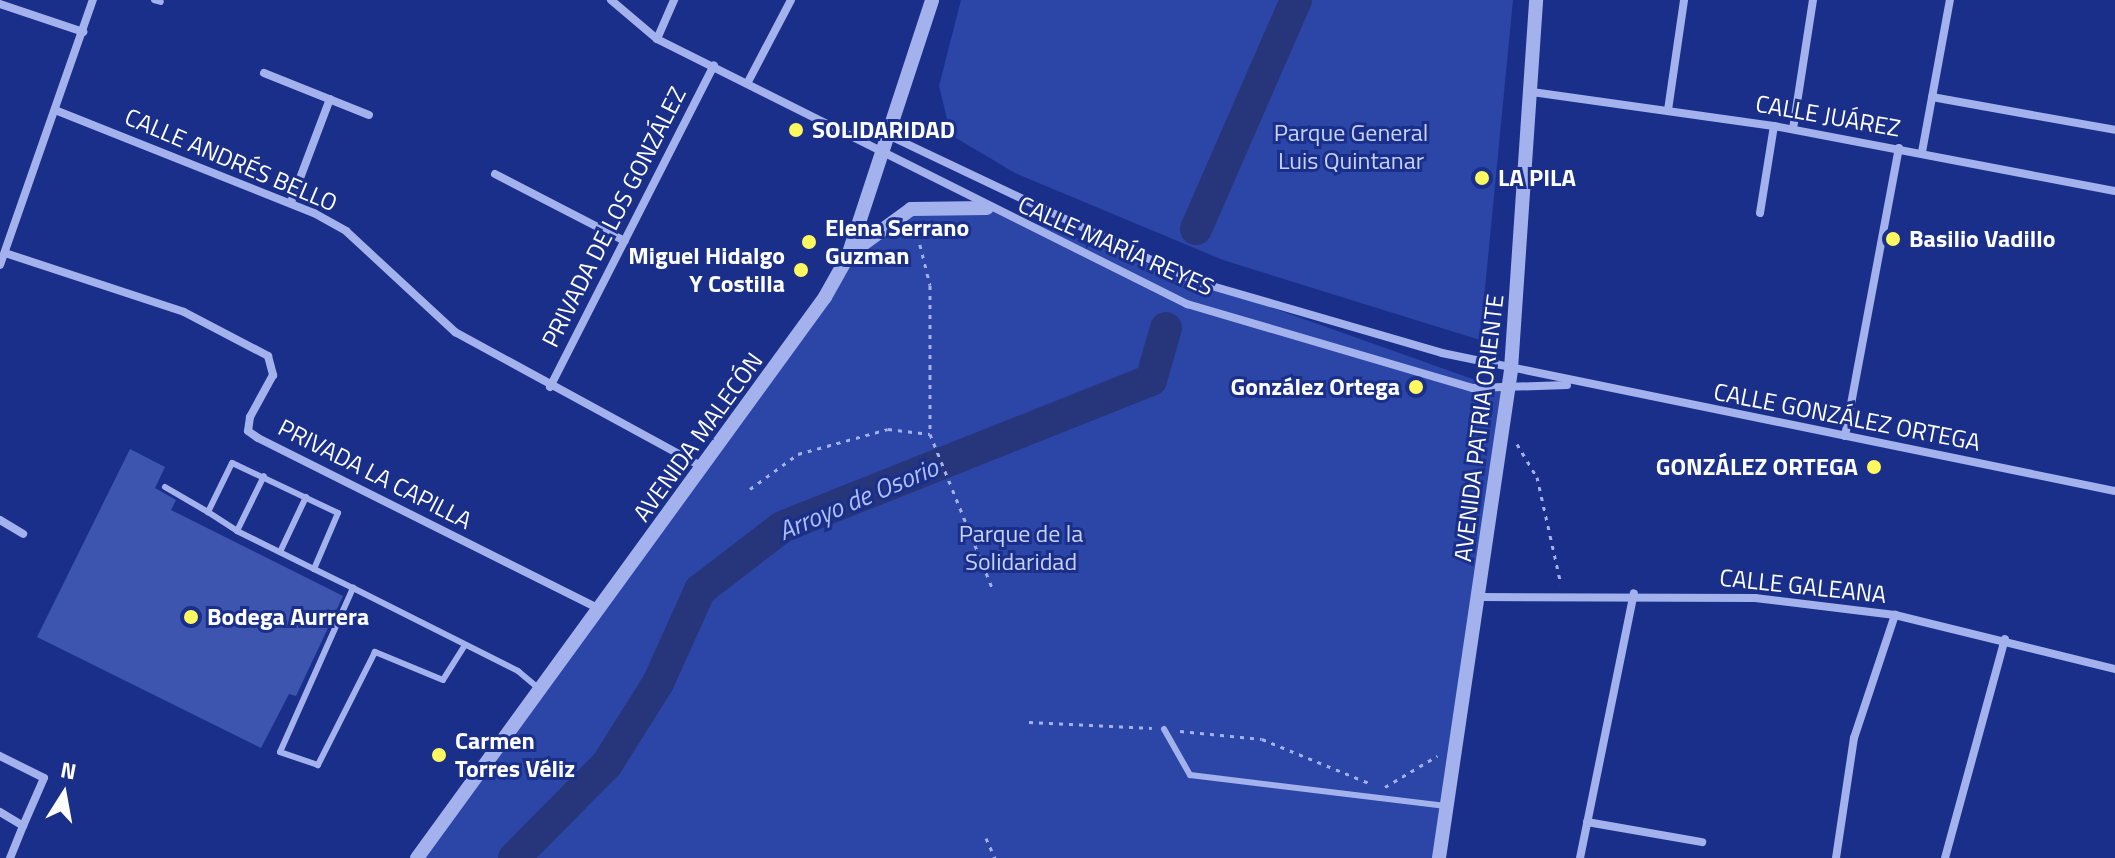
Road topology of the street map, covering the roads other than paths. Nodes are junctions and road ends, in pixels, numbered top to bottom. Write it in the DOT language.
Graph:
graph roads {
  1 [pos="93,0"];
  2 [pos="611,0"];
  3 [pos="674,0"];
  4 [pos="791,0"];
  5 [pos="932,0"];
  6 [pos="1536,0"];
  7 [pos="1684,0"];
  8 [pos="1813,0"];
  9 [pos="1950,0"];
  10 [pos="0,4"];
  11 [pos="83,32"];
  12 [pos="657,39"];
  13 [pos="714,65"];
  14 [pos="264,73"];
  15 [pos="749,80"];
  16 [pos="1532,92"];
  17 [pos="1932,97"];
  18 [pos="330,99"];
  19 [pos="55,110"];
  20 [pos="1668,110"];
  21 [pos="369,115"];
  22 [pos="1774,126"];
  23 [pos="1793,129"];
  24 [pos="2115,130"];
  25 [pos="862,136"];
  26 [pos="886,142"];
  27 [pos="1899,148"];
  28 [pos="1922,152"];
  29 [pos="495,174"];
  30 [pos="2115,191"];
  31 [pos="291,202"];
  32 [pos="987,208"];
  33 [pos="1760,213"];
  34 [pos="625,241"];
  35 [pos="5,253"];
  36 [pos="848,256"];
  37 [pos="0,265"];
  38 [pos="1511,369"];
  39 [pos="1571,385"];
  40 [pos="550,387"];
  41 [pos="1509,392"];
  42 [pos="1845,436"];
  43 [pos="703,467"];
  44 [pos="264,476"];
  45 [pos="165,487"];
  46 [pos="2115,491"];
  47 [pos="306,497"];
  48 [pos="208,512"];
  49 [pos="0,520"];
  50 [pos="237,531"];
  51 [pos="23,534"];
  52 [pos="280,552"];
  53 [pos="314,569"];
  54 [pos="353,588"];
  55 [pos="1634,593"];
  56 [pos="1481,597"];
  57 [pos="598,608"];
  58 [pos="1895,615"];
  59 [pos="2005,639"];
  60 [pos="465,645"];
  61 [pos="2115,669"];
  62 [pos="538,688"];
  63 [pos="1164,729"];
  64 [pos="0,756"];
  65 [pos="1446,806"];
  66 [pos="0,812"];
  67 [pos="1587,822"];
  68 [pos="23,826"];
  69 [pos="1702,842"];
  70 [pos="10,858"];
  71 [pos="417,858"];
  72 [pos="1439,858"];
  73 [pos="1580,858"];
  74 [pos="1836,858"];
  75 [pos="1945,858"];
  1 -- 11 [label="street"];
  2 -- 12 [label="street, CALLE MARÍA REYES"];
  3 -- 12 [label="street"];
  4 -- 15 [label="street"];
  5 -- 26 [label="street, AVENIDA MALECÓN"];
  6 -- 16 [label="street, AVENIDA PATRIA ORIENTE"];
  7 -- 20 [label="street"];
  8 -- 23 [label="street"];
  9 -- 17 [label="street"];
  10 -- 11 [label="street"];
  11 -- 19 [label="street"];
  12 -- 13 [label="street, CALLE MARÍA REYES"];
  13 -- 15 [label="street, CALLE MARÍA REYES"];
  13 -- 34 [label="street, PRIVADA DE LOS GONZÁLEZ"];
  14 -- 18 [label="street"];
  15 -- 25 [label="street, CALLE MARÍA REYES"];
  16 -- 20 [label="street, CALLE JUÁREZ"];
  16 -- 38 [label="street, AVENIDA PATRIA ORIENTE"];
  17 -- 24 [label="street"];
  17 -- 28 [label="street"];
  18 -- 21 [label="street"];
  18 -- 31 [label="street"];
  19 -- 31 [label="street, CALLE ANDRÉS BELLO"];
  19 -- 35 [label="street"];
  20 -- 22 [label="street, CALLE JUÁREZ"];
  22 -- 23 [label="street, CALLE JUÁREZ"];
  22 -- 33 [label="street"];
  23 -- 27 [label="street, CALLE JUÁREZ"];
  25 -- 26 [label="street, CALLE MARÍA REYES"];
  25 -- 26 [label="street, CALLE MARÍA REYES"];
  26 -- 32 [label="street, CALLE MARÍA REYES"];
  26 -- 36 [label="street, AVENIDA MALECÓN"];
  26 -- 38 [label="street, CALLE MARÍA REYES"];
  27 -- 28 [label="street, CALLE JUÁREZ"];
  27 -- 42 [label="street"];
  28 -- 30 [label="street, CALLE JUÁREZ"];
  29 -- 34 [label="street"];
  31 -- 40 [label="street, CALLE ANDRÉS BELLO"];
  32 -- 36 [label="street"];
  32 -- 41 [label="street, CALLE MARÍA REYES"];
  34 -- 40 [label="street, PRIVADA DE LOS GONZÁLEZ"];
  35 -- 37 [label="street"];
  35 -- 57 [label="street, PRIVADA LA CAPILLA"];
  36 -- 43 [label="street, AVENIDA MALECÓN"];
  38 -- 39 [label="street, CALLE GONZÁLEZ ORTEGA"];
  38 -- 41 [label="street, AVENIDA PATRIA ORIENTE"];
  39 -- 41 [label="street, CALLE GONZÁLEZ ORTEGA"];
  39 -- 42 [label="street, CALLE GONZÁLEZ ORTEGA"];
  40 -- 43 [label="street, CALLE ANDRÉS BELLO"];
  41 -- 56 [label="street, AVENIDA PATRIA ORIENTE"];
  42 -- 46 [label="street, CALLE GONZÁLEZ ORTEGA"];
  43 -- 57 [label="street, AVENIDA MALECÓN"];
  44 -- 47 [label="lane"];
  44 -- 48 [label="lane"];
  44 -- 50 [label="lane"];
  45 -- 48 [label="lane"];
  47 -- 52 [label="lane"];
  47 -- 53 [label="lane"];
  48 -- 50 [label="lane"];
  49 -- 51 [label="street"];
  50 -- 52 [label="lane"];
  52 -- 53 [label="lane"];
  53 -- 54 [label="lane"];
  54 -- 60 [label="lane"];
  54 -- 60 [label="lane"];
  55 -- 56 [label="street, CALLE GALEANA"];
  55 -- 58 [label="street, CALLE GALEANA"];
  55 -- 67 [label="street"];
  56 -- 65 [label="street, AVENIDA PATRIA ORIENTE"];
  57 -- 62 [label="street, AVENIDA MALECÓN"];
  58 -- 59 [label="street, CALLE GALEANA"];
  58 -- 74 [label="street"];
  59 -- 61 [label="street, CALLE GALEANA"];
  59 -- 75 [label="street"];
  60 -- 62 [label="lane"];
  62 -- 71 [label="street, AVENIDA MALECÓN"];
  63 -- 65 [label="lane"];
  64 -- 68 [label="street"];
  65 -- 72 [label="street, AVENIDA PATRIA ORIENTE"];
  66 -- 68 [label="street"];
  67 -- 69 [label="street"];
  67 -- 73 [label="street"];
  68 -- 70 [label="street"];
}
